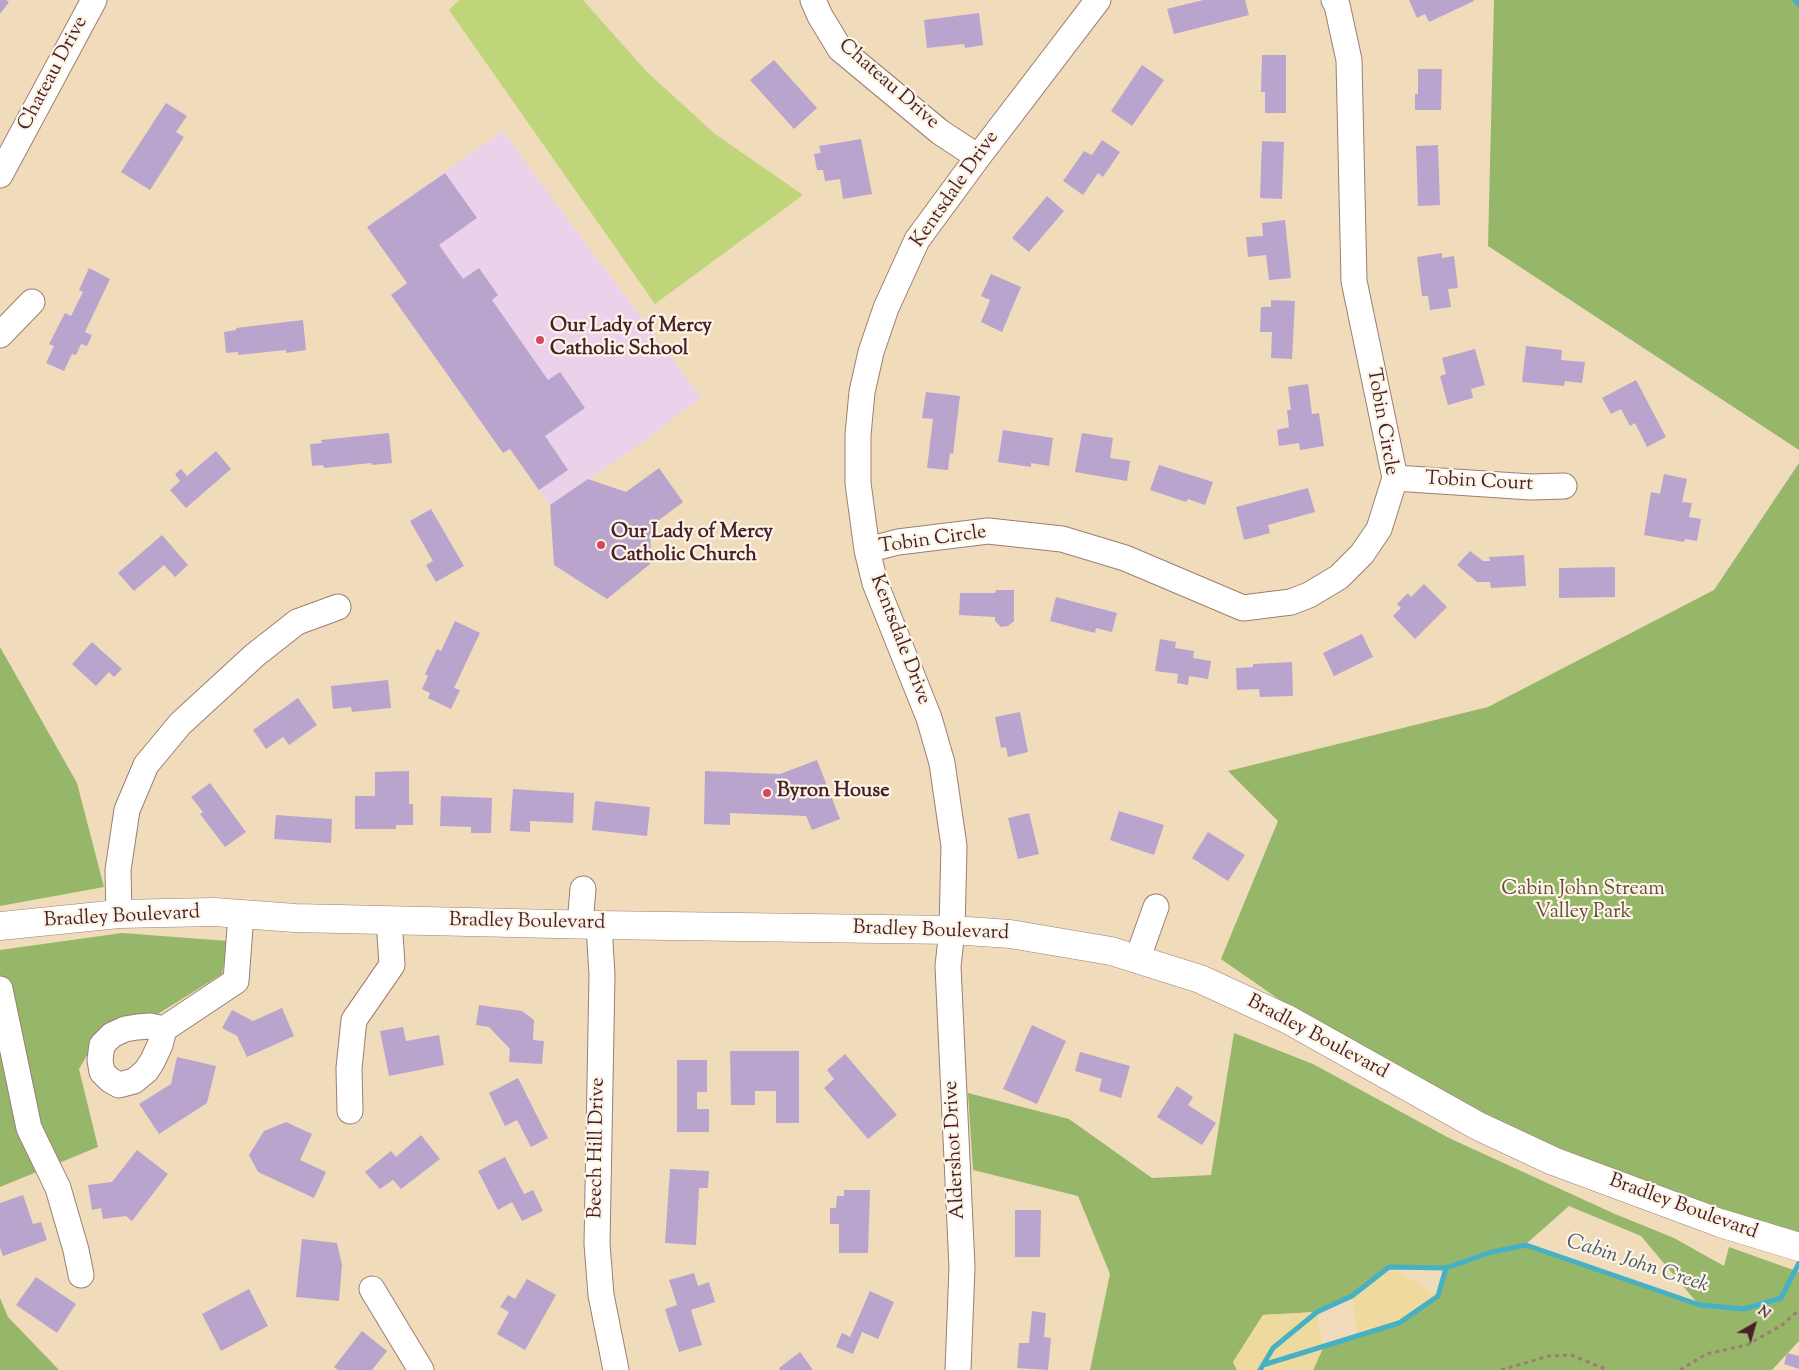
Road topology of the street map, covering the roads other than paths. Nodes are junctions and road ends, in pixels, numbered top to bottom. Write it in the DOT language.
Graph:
graph roads {
  1 [pos="94,0"];
  2 [pos="813,0"];
  3 [pos="1098,0"];
  4 [pos="1334,0"];
  5 [pos="978,157"];
  6 [pos="0,175"];
  7 [pos="32,302"];
  8 [pos="0,335"];
  9 [pos="1395,478"];
  10 [pos="1564,486"];
  11 [pos="867,550"];
  12 [pos="338,607"];
  13 [pos="583,889"];
  14 [pos="1156,907"];
  15 [pos="119,914"];
  16 [pos="241,914"];
  17 [pos="388,920"];
  18 [pos="589,925"];
  19 [pos="0,926"];
  20 [pos="952,930"];
  21 [pos="1137,960"];
  22 [pos="0,989"];
  23 [pos="164,1029"];
  24 [pos="350,1111"];
  25 [pos="1799,1247"];
  26 [pos="81,1275"];
  27 [pos="372,1288"];
  28 [pos="422,1370"];
  29 [pos="616,1370"];
  30 [pos="958,1370"];
  1 -- 6 [label="street, Chateau Drive"];
  2 -- 5 [label="street, Chateau Drive"];
  3 -- 5 [label="street, Kentsdale Drive"];
  4 -- 9 [label="street, Tobin Circle"];
  5 -- 11 [label="street, Kentsdale Drive"];
  7 -- 8 [label="street"];
  9 -- 10 [label="street, Tobin Court"];
  9 -- 11 [label="street, Tobin Circle"];
  11 -- 20 [label="street, Kentsdale Drive"];
  12 -- 15 [label="street"];
  13 -- 18 [label="street, Beech Hill Drive"];
  14 -- 21 [label="street"];
  15 -- 16 [label="main road, Bradley Boulevard"];
  15 -- 19 [label="main road, Bradley Boulevard"];
  16 -- 17 [label="main road, Bradley Boulevard"];
  16 -- 23 [label="street"];
  17 -- 18 [label="main road, Bradley Boulevard"];
  17 -- 24 [label="street"];
  18 -- 20 [label="main road, Bradley Boulevard"];
  18 -- 29 [label="street, Beech Hill Drive"];
  20 -- 21 [label="main road, Bradley Boulevard"];
  20 -- 30 [label="street, Aldershot Drive"];
  21 -- 25 [label="main road, Bradley Boulevard"];
  22 -- 26 [label="street"];
  27 -- 28 [label="street"];
}
